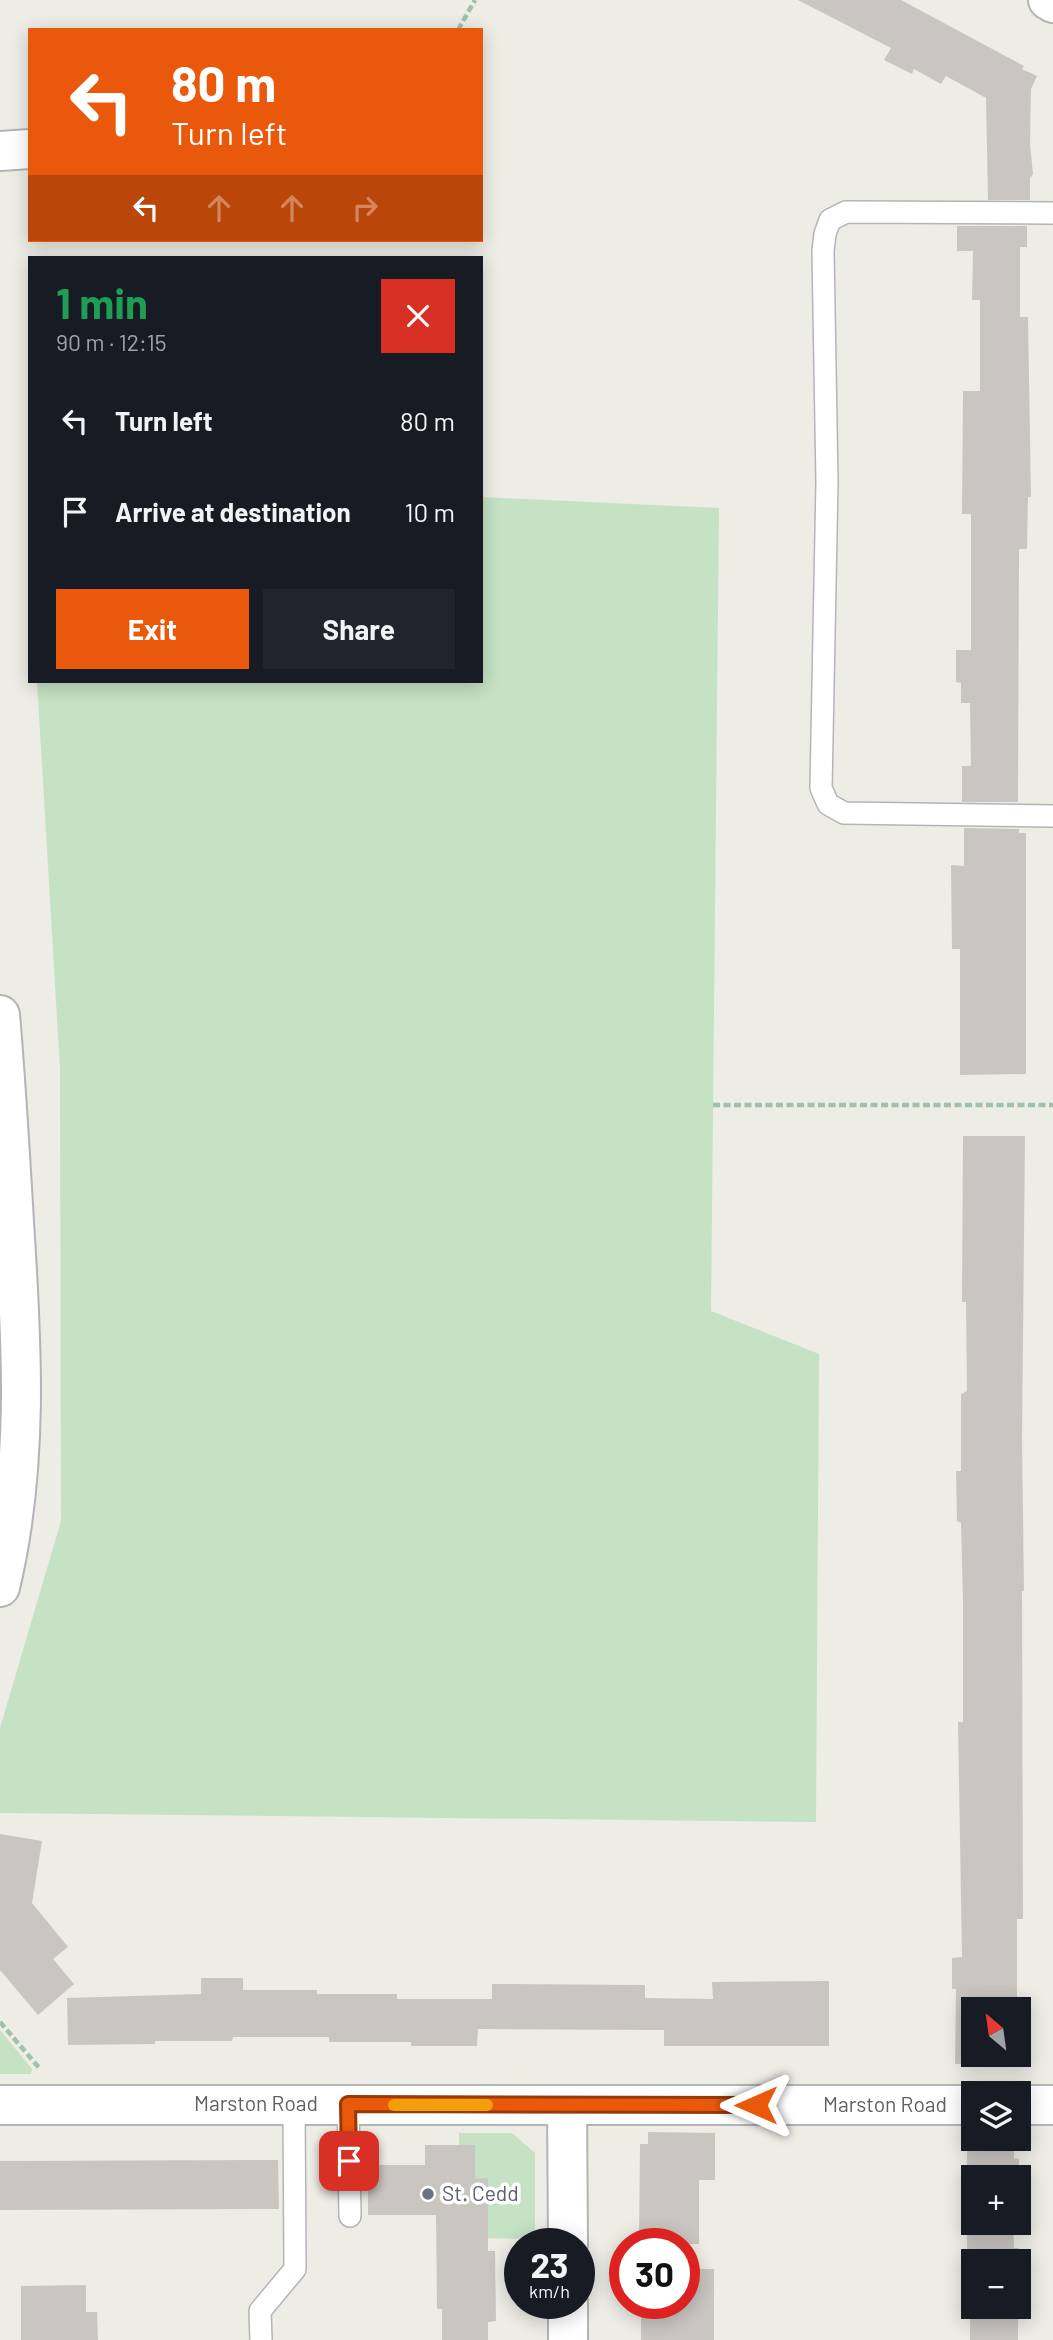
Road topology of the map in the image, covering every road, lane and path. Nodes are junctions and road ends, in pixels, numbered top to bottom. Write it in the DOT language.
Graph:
graph roads {
  1 [pos="475,0"];
  2 [pos="1048,0"];
  3 [pos="1053,3"];
  4 [pos="459,28"];
  5 [pos="28,149"];
  6 [pos="0,152"];
  7 [pos="1053,213"];
  8 [pos="1053,816"];
  9 [pos="1,1040"];
  10 [pos="713,1105"];
  11 [pos="1053,1105"];
  12 [pos="0,1587"];
  13 [pos="0,2022"];
  14 [pos="69,2104"];
  15 [pos="348,2104"];
  16 [pos="0,2105"];
  17 [pos="294,2105"];
  18 [pos="567,2105"];
  19 [pos="961,2105"];
  20 [pos="1031,2105"];
  21 [pos="1053,2105"];
  22 [pos="350,2216"];
  23 [pos="568,2228"];
  24 [pos="568,2319"];
  25 [pos="261,2340"];
  26 [pos="568,2340"];
  1 -- 4 [label="path"];
  2 -- 3 [label="street"];
  5 -- 6 [label="street"];
  7 -- 8 [label="lane"];
  9 -- 12 [label="street"];
  10 -- 11 [label="path"];
  13 -- 14 [label="path"];
  14 -- 16 [label="street, Marston Road"];
  14 -- 17 [label="street, Marston Road"];
  15 -- 17 [label="street, Marston Road"];
  15 -- 18 [label="street, Marston Road"];
  15 -- 22 [label="lane"];
  17 -- 25 [label="lane"];
  18 -- 19 [label="street, Marston Road"];
  18 -- 23 [label="street"];
  20 -- 21 [label="street"];
  24 -- 26 [label="street"];
}
